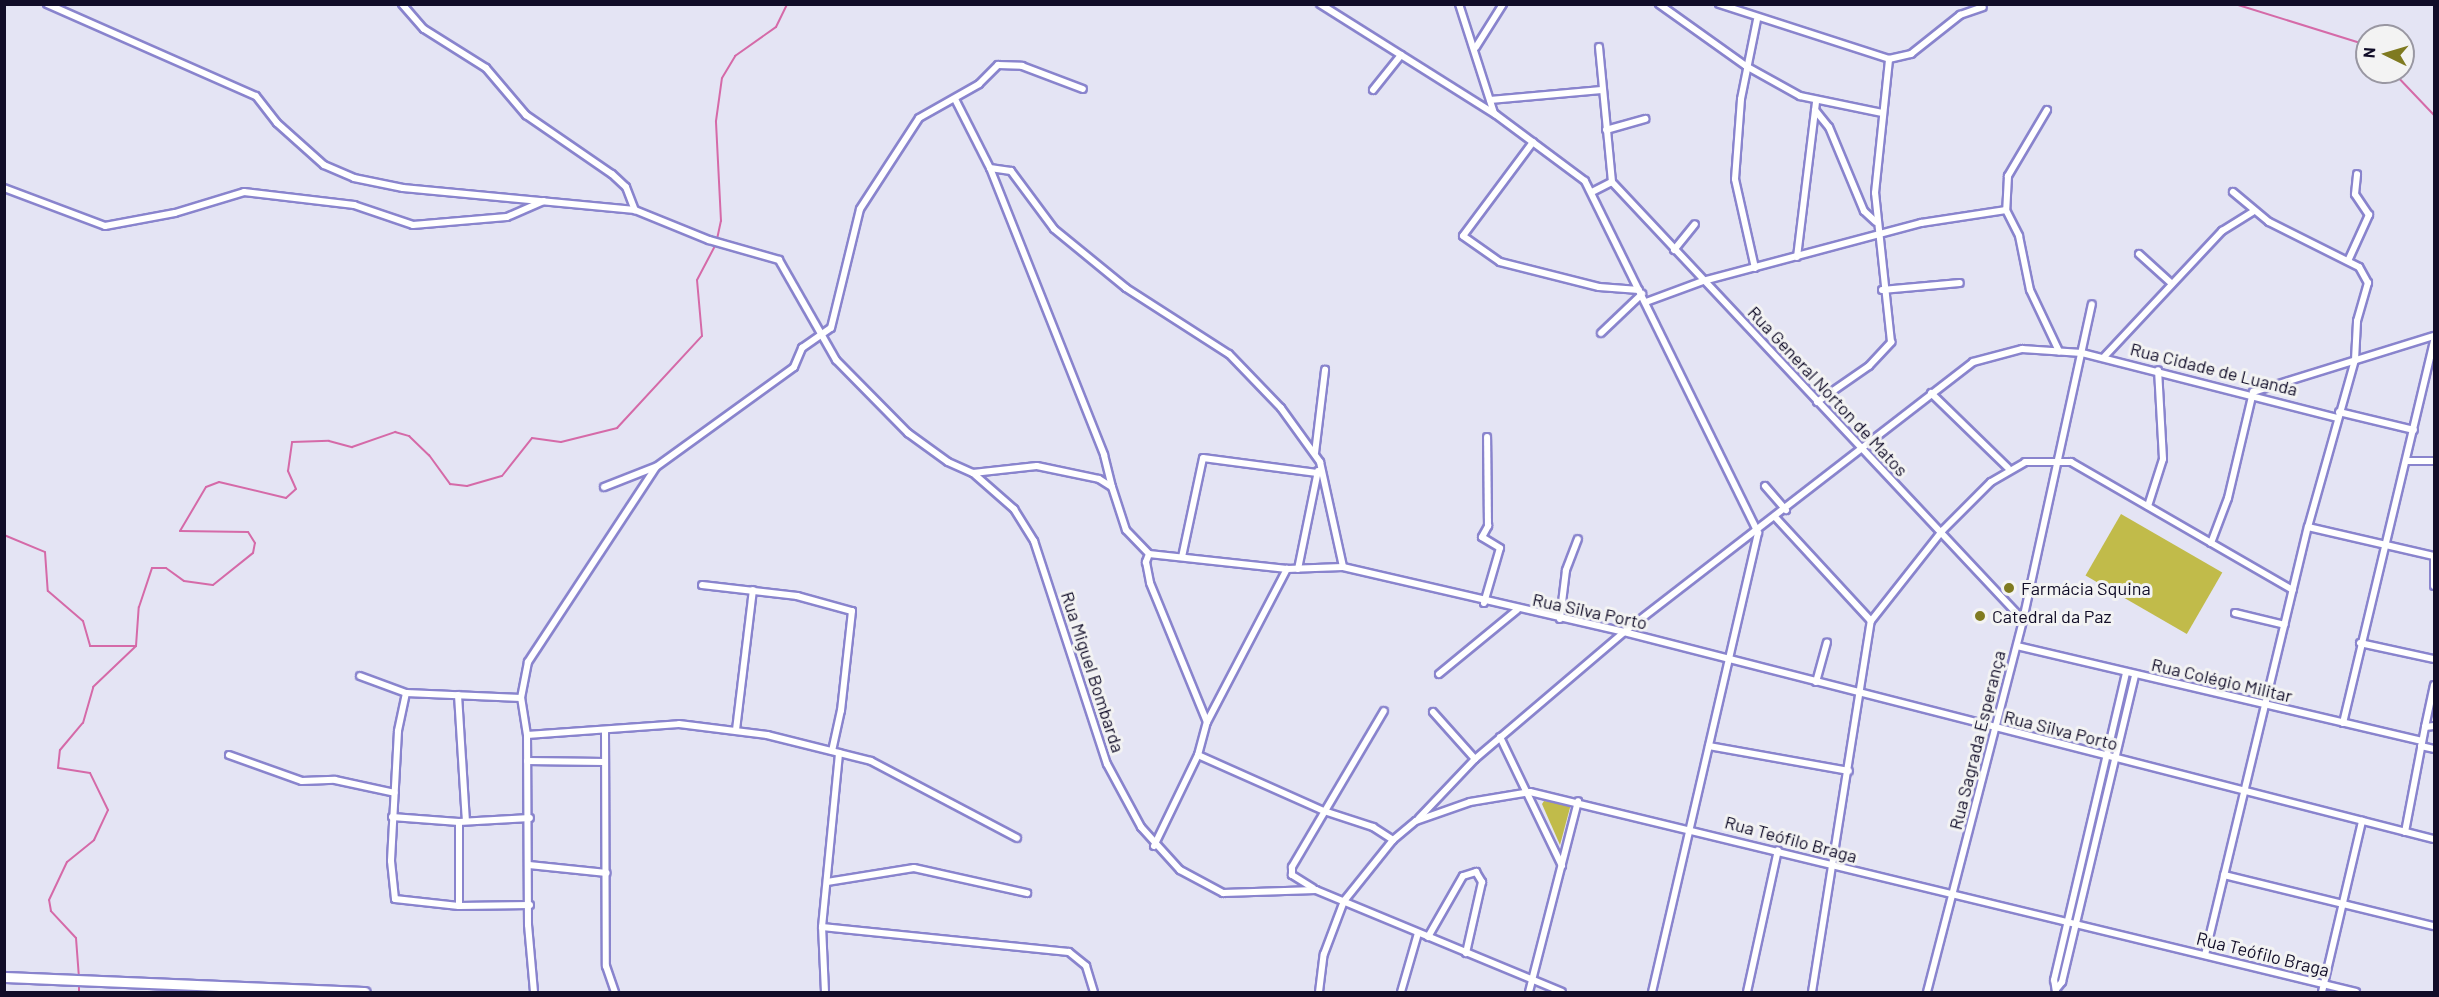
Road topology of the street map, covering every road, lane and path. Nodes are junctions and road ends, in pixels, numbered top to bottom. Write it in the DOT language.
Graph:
graph roads {
  1 [pos="47,4"];
  2 [pos="402,4"];
  3 [pos="1320,4"];
  4 [pos="1459,4"];
  5 [pos="1503,4"];
  6 [pos="1659,4"];
  7 [pos="1719,4"];
  8 [pos="1983,7"];
  9 [pos="1757,20"];
  10 [pos="1476,47"];
  11 [pos="1599,47"];
  12 [pos="1401,55"];
  13 [pos="1890,59"];
  14 [pos="1746,66"];
  15 [pos="1083,90"];
  16 [pos="1373,90"];
  17 [pos="1602,90"];
  18 [pos="955,99"];
  19 [pos="1490,100"];
  20 [pos="1816,102"];
  21 [pos="1815,110"];
  22 [pos="2047,110"];
  23 [pos="1882,113"];
  24 [pos="1495,114"];
  25 [pos="1645,119"];
  26 [pos="1606,130"];
  27 [pos="1533,142"];
  28 [pos="990,168"];
  29 [pos="2357,174"];
  30 [pos="1612,182"];
  31 [pos="4,188"];
  32 [pos="1592,192"];
  33 [pos="2233,192"];
  34 [pos="544,201"];
  35 [pos="635,210"];
  36 [pos="2006,210"];
  37 [pos="2253,212"];
  38 [pos="1876,222"];
  39 [pos="1695,224"];
  40 [pos="1876,235"];
  41 [pos="1674,250"];
  42 [pos="2139,254"];
  43 [pos="1797,257"];
  44 [pos="2348,261"];
  45 [pos="1755,268"];
  46 [pos="1703,281"];
  47 [pos="1960,283"];
  48 [pos="2170,283"];
  49 [pos="1882,290"];
  50 [pos="1641,292"];
  51 [pos="1646,302"];
  52 [pos="2092,304"];
  53 [pos="1601,333"];
  54 [pos="822,336"];
  55 [pos="2434,339"];
  56 [pos="2059,351"];
  57 [pos="2082,353"];
  58 [pos="2104,357"];
  59 [pos="2355,360"];
  60 [pos="1325,370"];
  61 [pos="2158,370"];
  62 [pos="1931,393"];
  63 [pos="2253,393"];
  64 [pos="1817,402"];
  65 [pos="2338,415"];
  66 [pos="2414,430"];
  67 [pos="1487,437"];
  68 [pos="1860,448"];
  69 [pos="1315,453"];
  70 [pos="2061,460"];
  71 [pos="2407,461"];
  72 [pos="2434,461"];
  73 [pos="1320,462"];
  74 [pos="656,467"];
  75 [pos="2008,468"];
  76 [pos="973,473"];
  77 [pos="1317,473"];
  78 [pos="1765,486"];
  79 [pos="604,487"];
  80 [pos="1112,487"];
  81 [pos="2148,506"];
  82 [pos="1786,510"];
  83 [pos="1776,518"];
  84 [pos="2308,526"];
  85 [pos="1942,531"];
  86 [pos="1758,533"];
  87 [pos="1578,538"];
  88 [pos="2211,543"];
  89 [pos="2385,544"];
  90 [pos="1149,554"];
  91 [pos="1182,557"];
  92 [pos="2434,557"];
  93 [pos="1343,567"];
  94 [pos="1287,569"];
  95 [pos="1298,570"];
  96 [pos="702,585"];
  97 [pos="2434,586"];
  98 [pos="753,590"];
  99 [pos="2293,590"];
  100 [pos="1484,603"];
  101 [pos="1517,610"];
  102 [pos="2235,613"];
  103 [pos="1560,619"];
  104 [pos="2023,620"];
  105 [pos="1871,621"];
  106 [pos="2285,625"];
  107 [pos="1624,632"];
  108 [pos="1827,642"];
  109 [pos="2360,643"];
  110 [pos="2017,646"];
  111 [pos="2434,658"];
  112 [pos="1729,660"];
  113 [pos="2126,673"];
  114 [pos="1438,674"];
  115 [pos="2135,675"];
  116 [pos="360,676"];
  117 [pos="1816,682"];
  118 [pos="2434,685"];
  119 [pos="406,693"];
  120 [pos="458,694"];
  121 [pos="1862,694"];
  122 [pos="521,698"];
  123 [pos="2265,704"];
  124 [pos="2118,708"];
  125 [pos="2127,710"];
  126 [pos="1384,711"];
  127 [pos="1433,712"];
  128 [pos="1207,722"];
  129 [pos="2343,723"];
  130 [pos="2434,726"];
  131 [pos="2425,727"];
  132 [pos="1996,729"];
  133 [pos="736,730"];
  134 [pos="605,731"];
  135 [pos="527,735"];
  136 [pos="1500,737"];
  137 [pos="2422,744"];
  138 [pos="1709,746"];
  139 [pos="2434,749"];
  140 [pos="835,752"];
  141 [pos="229,755"];
  142 [pos="1198,755"];
  143 [pos="2106,756"];
  144 [pos="2115,758"];
  145 [pos="1475,759"];
  146 [pos="527,760"];
  147 [pos="604,762"];
  148 [pos="1849,771"];
  149 [pos="2245,790"];
  150 [pos="1530,792"];
  151 [pos="395,793"];
  152 [pos="1578,801"];
  153 [pos="2095,804"];
  154 [pos="2104,807"];
  155 [pos="1324,811"];
  156 [pos="392,817"];
  157 [pos="530,818"];
  158 [pos="1416,820"];
  159 [pos="2362,821"];
  160 [pos="462,822"];
  161 [pos="1691,828"];
  162 [pos="2404,832"];
  163 [pos="1017,838"];
  164 [pos="2434,839"];
  165 [pos="1393,840"];
  166 [pos="1155,846"];
  167 [pos="1778,850"];
  168 [pos="2084,853"];
  169 [pos="2092,855"];
  170 [pos="529,865"];
  171 [pos="1563,866"];
  172 [pos="1834,867"];
  173 [pos="607,873"];
  174 [pos="2224,875"];
  175 [pos="2077,880"];
  176 [pos="827,882"];
  177 [pos="2086,883"];
  178 [pos="1316,890"];
  179 [pos="1027,893"];
  180 [pos="1953,896"];
  181 [pos="1344,901"];
  182 [pos="2344,904"];
  183 [pos="530,905"];
  184 [pos="459,906"];
  185 [pos="2068,921"];
  186 [pos="2076,923"];
  187 [pos="2434,926"];
  188 [pos="822,927"];
  189 [pos="1418,933"];
  190 [pos="1428,936"];
  191 [pos="1466,953"];
  192 [pos="2205,954"];
  193 [pos="4,977"];
  194 [pos="1533,981"];
  195 [pos="2324,985"];
  196 [pos="2056,990"];
  197 [pos="365,993"];
  198 [pos="534,993"];
  199 [pos="615,993"];
  200 [pos="825,993"];
  201 [pos="1094,993"];
  202 [pos="1319,993"];
  203 [pos="1401,993"];
  204 [pos="1529,993"];
  205 [pos="1562,993"];
  206 [pos="1652,993"];
  207 [pos="1747,993"];
  208 [pos="1812,993"];
  209 [pos="1927,993"];
  210 [pos="2322,993"];
  211 [pos="2356,993"];
  1 -- 34 [label="street"];
  2 -- 35 [label="street"];
  3 -- 12 [label="street"];
  4 -- 10 [label="street"];
  5 -- 10 [label="street"];
  6 -- 14 [label="street"];
  7 -- 9 [label="street"];
  8 -- 13 [label="street"];
  9 -- 13 [label="street"];
  9 -- 14 [label="street"];
  10 -- 19 [label="street"];
  11 -- 17 [label="street"];
  12 -- 16 [label="street"];
  12 -- 24 [label="street"];
  13 -- 23 [label="street"];
  14 -- 20 [label="street"];
  14 -- 45 [label="street"];
  15 -- 18 [label="street"];
  17 -- 19 [label="street"];
  17 -- 26 [label="street"];
  18 -- 28 [label="street"];
  18 -- 54 [label="street"];
  19 -- 24 [label="street"];
  20 -- 21 [label="street"];
  20 -- 23 [label="street"];
  21 -- 38 [label="street"];
  21 -- 43 [label="street"];
  22 -- 36 [label="street"];
  23 -- 38 [label="street"];
  24 -- 27 [label="street"];
  25 -- 26 [label="street"];
  26 -- 30 [label="street"];
  27 -- 32 [label="street"];
  27 -- 50 [label="street"];
  28 -- 69 [label="street"];
  28 -- 80 [label="street"];
  29 -- 44 [label="street"];
  30 -- 32 [label="street"];
  30 -- 41 [label="street, Rua General Norton de Matos"];
  31 -- 34 [label="street"];
  32 -- 50 [label="street"];
  33 -- 37 [label="street"];
  34 -- 35 [label="street"];
  35 -- 54 [label="street"];
  36 -- 40 [label="street"];
  36 -- 56 [label="street"];
  37 -- 44 [label="street"];
  37 -- 48 [label="street"];
  38 -- 40 [label="street"];
  39 -- 41 [label="street"];
  40 -- 43 [label="street"];
  40 -- 49 [label="street"];
  41 -- 46 [label="street, Rua General Norton de Matos"];
  42 -- 48 [label="street"];
  43 -- 45 [label="street"];
  44 -- 59 [label="street"];
  45 -- 46 [label="street"];
  46 -- 51 [label="street"];
  46 -- 64 [label="street, Rua General Norton de Matos"];
  47 -- 49 [label="street"];
  48 -- 58 [label="street"];
  49 -- 64 [label="street"];
  50 -- 51 [label="street"];
  50 -- 53 [label="street"];
  51 -- 86 [label="street"];
  52 -- 57 [label="street, Rua Sagrada Esperança"];
  54 -- 74 [label="street"];
  54 -- 76 [label="street"];
  55 -- 59 [label="street"];
  55 -- 66 [label="street"];
  56 -- 57 [label="street, Rua Cidade de Luanda"];
  56 -- 62 [label="street, Rua Cidade de Luanda"];
  57 -- 58 [label="street, Rua Cidade de Luanda"];
  57 -- 70 [label="street, Rua Sagrada Esperança"];
  58 -- 61 [label="street, Rua Cidade de Luanda"];
  59 -- 63 [label="street"];
  59 -- 65 [label="street"];
  60 -- 69 [label="street"];
  61 -- 63 [label="street, Rua Cidade de Luanda"];
  61 -- 81 [label="street"];
  62 -- 68 [label="street, Rua Cidade de Luanda"];
  62 -- 75 [label="street"];
  63 -- 65 [label="street, Rua Cidade de Luanda"];
  63 -- 88 [label="street"];
  64 -- 68 [label="street, Rua General Norton de Matos"];
  65 -- 66 [label="street, Rua Cidade de Luanda"];
  65 -- 84 [label="street"];
  66 -- 71 [label="street"];
  67 -- 100 [label="street"];
  68 -- 82 [label="street, Rua Cidade de Luanda"];
  68 -- 85 [label="street, Rua General Norton de Matos"];
  69 -- 73 [label="street"];
  70 -- 75 [label="street"];
  70 -- 81 [label="street"];
  70 -- 104 [label="street, Rua Sagrada Esperança"];
  71 -- 72 [label="street"];
  71 -- 89 [label="street"];
  73 -- 77 [label="street"];
  73 -- 93 [label="street"];
  74 -- 79 [label="street"];
  74 -- 122 [label="street"];
  75 -- 85 [label="street"];
  76 -- 80 [label="street"];
  76 -- 166 [label="street, Rua Miguel Bombarda"];
  77 -- 91 [label="street"];
  77 -- 95 [label="street"];
  78 -- 82 [label="street"];
  80 -- 90 [label="street"];
  81 -- 88 [label="street"];
  82 -- 83 [label="street, Rua Cidade de Luanda"];
  83 -- 86 [label="street, Rua Cidade de Luanda"];
  83 -- 105 [label="street"];
  84 -- 89 [label="street"];
  84 -- 99 [label="street"];
  85 -- 104 [label="street, Rua General Norton de Matos"];
  85 -- 105 [label="street"];
  86 -- 107 [label="street, Rua Cidade de Luanda"];
  86 -- 112 [label="street"];
  87 -- 103 [label="street"];
  88 -- 99 [label="street"];
  89 -- 92 [label="street"];
  89 -- 109 [label="street"];
  90 -- 91 [label="street, Rua Silva Porto"];
  90 -- 128 [label="street"];
  91 -- 94 [label="street, Rua Silva Porto"];
  92 -- 97 [label="street"];
  93 -- 95 [label="street, Rua Silva Porto"];
  93 -- 100 [label="street, Rua Silva Porto"];
  94 -- 95 [label="street, Rua Silva Porto"];
  94 -- 128 [label="street"];
  96 -- 98 [label="street"];
  98 -- 133 [label="street"];
  98 -- 140 [label="street"];
  99 -- 106 [label="street"];
  100 -- 101 [label="street, Rua Silva Porto"];
  101 -- 103 [label="street, Rua Silva Porto"];
  101 -- 114 [label="street"];
  102 -- 106 [label="street"];
  103 -- 107 [label="street, Rua Silva Porto"];
  104 -- 110 [label="street, Rua Sagrada Esperança"];
  105 -- 121 [label="street"];
  106 -- 123 [label="street"];
  107 -- 112 [label="street, Rua Silva Porto"];
  107 -- 136 [label="street, Rua Cidade de Luanda"];
  108 -- 117 [label="street"];
  109 -- 111 [label="street"];
  109 -- 129 [label="street"];
  110 -- 113 [label="street, Rua Colégio Militar"];
  110 -- 132 [label="street, Rua Sagrada Esperança"];
  112 -- 117 [label="street, Rua Silva Porto"];
  112 -- 138 [label="street"];
  113 -- 115 [label="street, Rua Colégio Militar"];
  113 -- 124 [label="street"];
  115 -- 123 [label="street, Rua Colégio Militar"];
  115 -- 125 [label="street"];
  116 -- 119 [label="street"];
  117 -- 121 [label="street, Rua Silva Porto"];
  118 -- 131 [label="street"];
  119 -- 120 [label="street"];
  119 -- 151 [label="street"];
  120 -- 122 [label="street"];
  120 -- 160 [label="street"];
  121 -- 132 [label="street, Rua Silva Porto"];
  121 -- 148 [label="street"];
  122 -- 135 [label="street"];
  123 -- 129 [label="street, Rua Colégio Militar"];
  123 -- 149 [label="street"];
  124 -- 125 [label="street"];
  124 -- 143 [label="street"];
  125 -- 144 [label="street"];
  126 -- 155 [label="street"];
  127 -- 145 [label="street"];
  128 -- 142 [label="street"];
  129 -- 137 [label="street, Rua Colégio Militar"];
  130 -- 131 [label="street"];
  131 -- 137 [label="street"];
  132 -- 143 [label="street, Rua Silva Porto"];
  132 -- 180 [label="street, Rua Sagrada Esperança"];
  133 -- 134 [label="street"];
  133 -- 140 [label="street"];
  134 -- 135 [label="street"];
  134 -- 147 [label="street"];
  135 -- 146 [label="street"];
  136 -- 145 [label="street, Rua Cidade de Luanda"];
  136 -- 150 [label="street"];
  137 -- 139 [label="street, Rua Colégio Militar"];
  137 -- 162 [label="street"];
  138 -- 148 [label="street"];
  138 -- 161 [label="street"];
  140 -- 163 [label="street"];
  140 -- 176 [label="street"];
  141 -- 151 [label="street"];
  142 -- 155 [label="street"];
  142 -- 166 [label="street"];
  143 -- 144 [label="street, Rua Silva Porto"];
  143 -- 153 [label="street"];
  144 -- 149 [label="street, Rua Silva Porto"];
  144 -- 154 [label="street"];
  145 -- 158 [label="street, Rua Cidade de Luanda"];
  146 -- 147 [label="street"];
  146 -- 157 [label="street"];
  147 -- 173 [label="street"];
  148 -- 172 [label="street"];
  149 -- 159 [label="street, Rua Silva Porto"];
  149 -- 174 [label="street"];
  150 -- 152 [label="street, Rua Teófilo Braga"];
  150 -- 158 [label="street, Rua Teófilo Braga"];
  150 -- 171 [label="street"];
  151 -- 156 [label="street"];
  152 -- 161 [label="street, Rua Teófilo Braga"];
  152 -- 171 [label="street"];
  153 -- 154 [label="street"];
  153 -- 168 [label="street"];
  154 -- 169 [label="street"];
  155 -- 165 [label="street"];
  155 -- 178 [label="street"];
  156 -- 160 [label="street"];
  156 -- 184 [label="street"];
  157 -- 160 [label="street"];
  157 -- 170 [label="street"];
  158 -- 165 [label="street, Rua Teófilo Braga"];
  159 -- 162 [label="street, Rua Silva Porto"];
  159 -- 182 [label="street"];
  160 -- 184 [label="street"];
  161 -- 167 [label="street, Rua Teófilo Braga"];
  161 -- 206 [label="street"];
  162 -- 164 [label="street, Rua Silva Porto"];
  165 -- 181 [label="street, Rua Teófilo Braga"];
  166 -- 178 [label="street, Rua Miguel Bombarda"];
  167 -- 172 [label="street, Rua Teófilo Braga"];
  167 -- 207 [label="street"];
  168 -- 169 [label="street"];
  168 -- 175 [label="street"];
  169 -- 177 [label="street"];
  170 -- 173 [label="street"];
  170 -- 183 [label="street"];
  171 -- 194 [label="street"];
  172 -- 180 [label="street, Rua Teófilo Braga"];
  172 -- 208 [label="street"];
  173 -- 199 [label="street"];
  174 -- 182 [label="street"];
  174 -- 192 [label="street"];
  175 -- 177 [label="street"];
  175 -- 185 [label="street"];
  176 -- 179 [label="street"];
  176 -- 188 [label="street"];
  177 -- 186 [label="street"];
  178 -- 181 [label="street, Rua Miguel Bombarda"];
  180 -- 185 [label="street, Rua Teófilo Braga"];
  180 -- 209 [label="street, Rua Sagrada Esperança"];
  181 -- 189 [label="street, Rua Miguel Bombarda"];
  181 -- 202 [label="street, Rua Teófilo Braga"];
  182 -- 187 [label="street"];
  182 -- 195 [label="street"];
  183 -- 184 [label="street"];
  183 -- 198 [label="street"];
  185 -- 186 [label="street, Rua Teófilo Braga"];
  185 -- 196 [label="street"];
  186 -- 192 [label="street, Rua Teófilo Braga"];
  186 -- 196 [label="street"];
  188 -- 200 [label="street"];
  188 -- 201 [label="street"];
  189 -- 190 [label="street, Rua Miguel Bombarda"];
  189 -- 203 [label="street"];
  190 -- 191 [label="street, Rua Miguel Bombarda"];
  190 -- 191 [label="street"];
  191 -- 194 [label="street, Rua Miguel Bombarda"];
  192 -- 195 [label="street, Rua Teófilo Braga"];
  193 -- 197 [label="main road"];
  194 -- 204 [label="street"];
  194 -- 205 [label="street, Rua Miguel Bombarda"];
  195 -- 210 [label="street"];
  195 -- 211 [label="street, Rua Teófilo Braga"];
}
